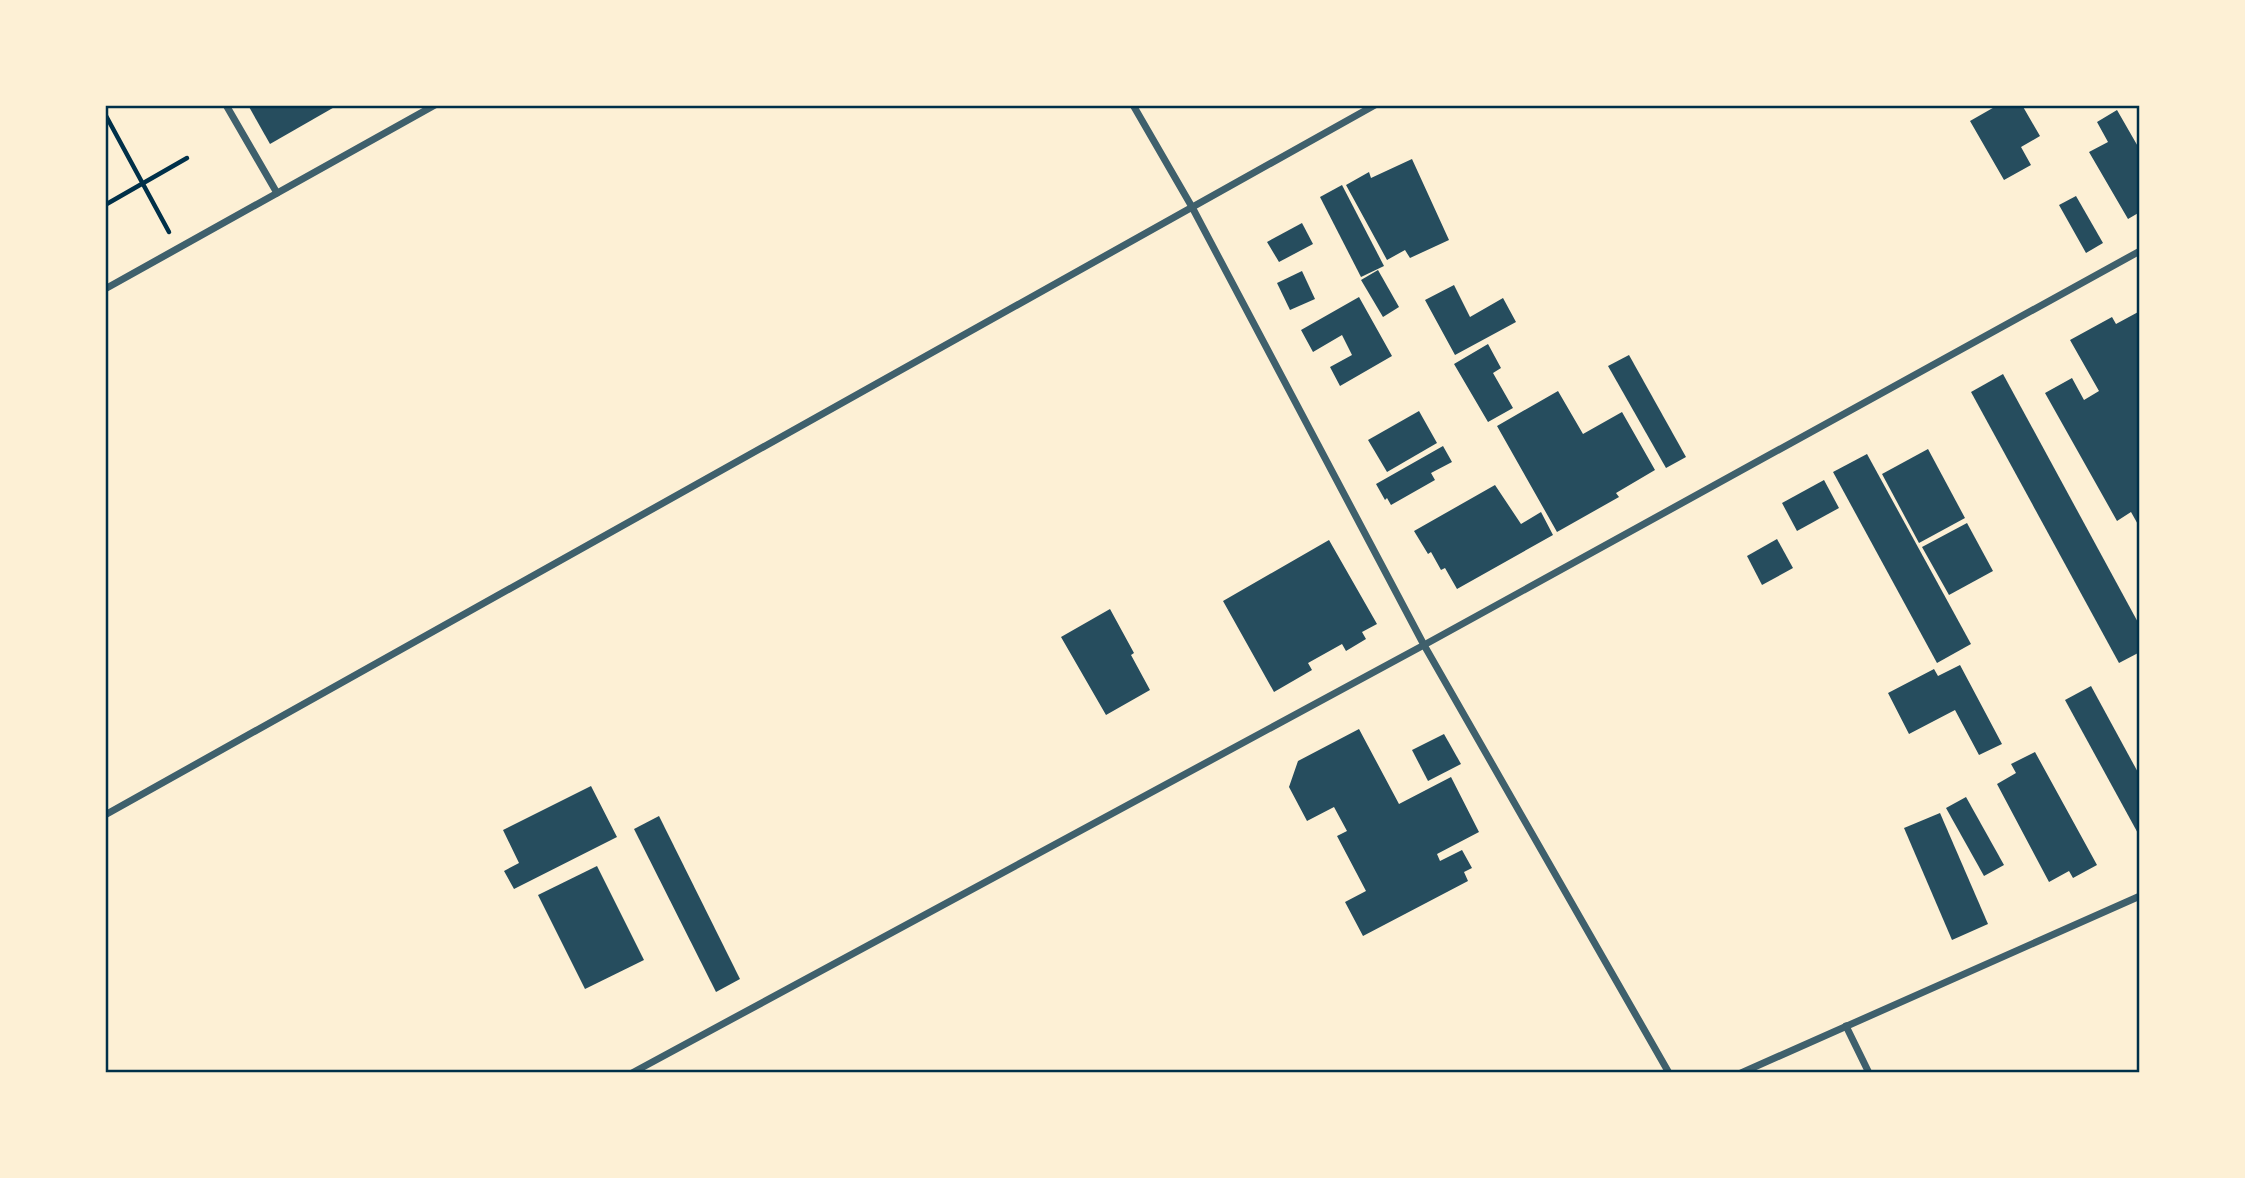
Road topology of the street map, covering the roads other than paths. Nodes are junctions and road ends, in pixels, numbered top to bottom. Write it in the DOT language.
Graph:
graph roads {
  1 [pos="226,105"];
  2 [pos="435,105"];
  3 [pos="1133,105"];
  4 [pos="1375,105"];
  5 [pos="276,193"];
  6 [pos="1192,208"];
  7 [pos="2140,251"];
  8 [pos="105,289"];
  9 [pos="1424,645"];
  10 [pos="105,816"];
  11 [pos="2140,896"];
  12 [pos="1846,1026"];
  13 [pos="632,1073"];
  14 [pos="1669,1073"];
  15 [pos="1741,1073"];
  16 [pos="1869,1073"];
  1 -- 5 [label="street"];
  2 -- 5 [label="street"];
  3 -- 6 [label="street"];
  4 -- 6 [label="street"];
  5 -- 8 [label="street"];
  6 -- 9 [label="street"];
  6 -- 10 [label="street"];
  7 -- 9 [label="street"];
  9 -- 13 [label="street"];
  9 -- 14 [label="street"];
  11 -- 12 [label="street"];
  12 -- 15 [label="street"];
  12 -- 16 [label="street"];
}
